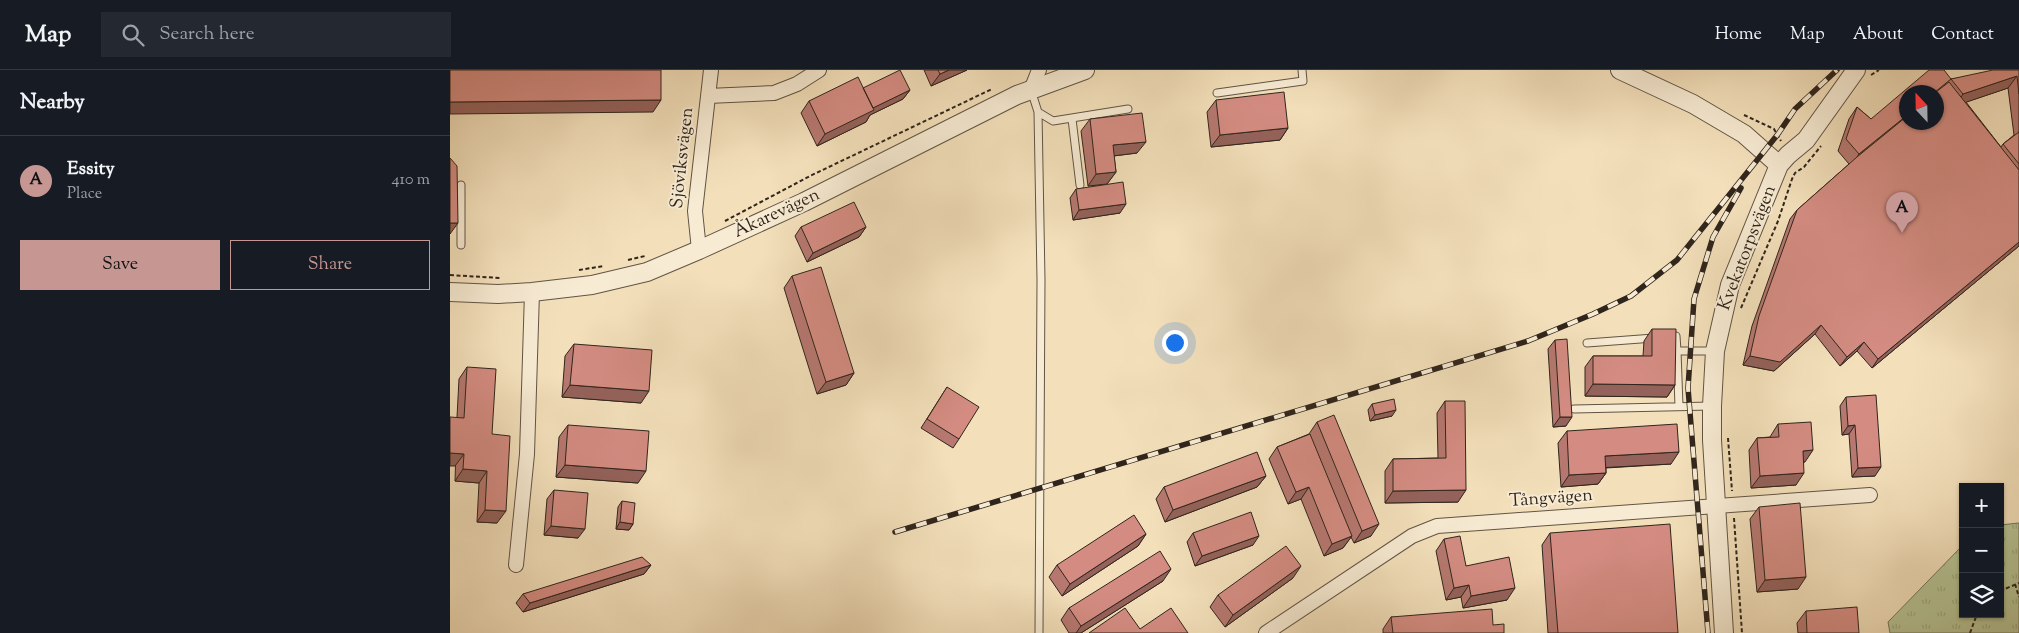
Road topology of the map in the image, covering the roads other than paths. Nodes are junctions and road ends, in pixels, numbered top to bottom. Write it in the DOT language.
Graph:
graph roads {
  1 [pos="711,70"];
  2 [pos="819,70"];
  3 [pos="1039,70"];
  4 [pos="1085,70"];
  5 [pos="1302,70"];
  6 [pos="1620,70"];
  7 [pos="1863,72"];
  8 [pos="1031,90"];
  9 [pos="1217,93"];
  10 [pos="708,96"];
  11 [pos="1128,109"];
  12 [pos="1038,112"];
  13 [pos="1072,119"];
  14 [pos="1779,165"];
  15 [pos="461,185"];
  16 [pos="1080,185"];
  17 [pos="461,245"];
  18 [pos="700,250"];
  19 [pos="450,292"];
  20 [pos="532,292"];
  21 [pos="1587,343"];
  22 [pos="1677,351"];
  23 [pos="1715,351"];
  24 [pos="1679,406"];
  25 [pos="1712,406"];
  26 [pos="1574,409"];
  27 [pos="1870,495"];
  28 [pos="1725,506"];
  29 [pos="516,565"];
  30 [pos="1039,633"];
  31 [pos="1266,633"];
  32 [pos="1724,633"];
  1 -- 10 [label="street, Sjöviksvägen"];
  2 -- 10 [label="street"];
  3 -- 8 [label="street"];
  4 -- 8 [label="street, Åkarevägen"];
  5 -- 9 [label="lane"];
  6 -- 14 [label="street"];
  7 -- 14 [label="street, Kvekatorpsvägen"];
  8 -- 12 [label="lane"];
  8 -- 18 [label="street, Åkarevägen"];
  10 -- 18 [label="street, Sjöviksvägen"];
  11 -- 13 [label="lane"];
  12 -- 13 [label="lane"];
  12 -- 30 [label="lane"];
  13 -- 16 [label="lane"];
  14 -- 23 [label="street, Kvekatorpsvägen"];
  15 -- 17 [label="lane"];
  18 -- 20 [label="street, Åkarevägen"];
  19 -- 20 [label="street, Åkarevägen"];
  20 -- 29 [label="street"];
  21 -- 22 [label="lane"];
  22 -- 23 [label="lane"];
  22 -- 24 [label="lane"];
  23 -- 25 [label="street, Kvekatorpsvägen"];
  24 -- 25 [label="lane"];
  24 -- 26 [label="lane"];
  25 -- 28 [label="street, Kvekatorpsvägen"];
  27 -- 28 [label="street, Tångvägen"];
  28 -- 31 [label="street, Tångvägen"];
  28 -- 32 [label="street, Kvekatorpsvägen"];
}
